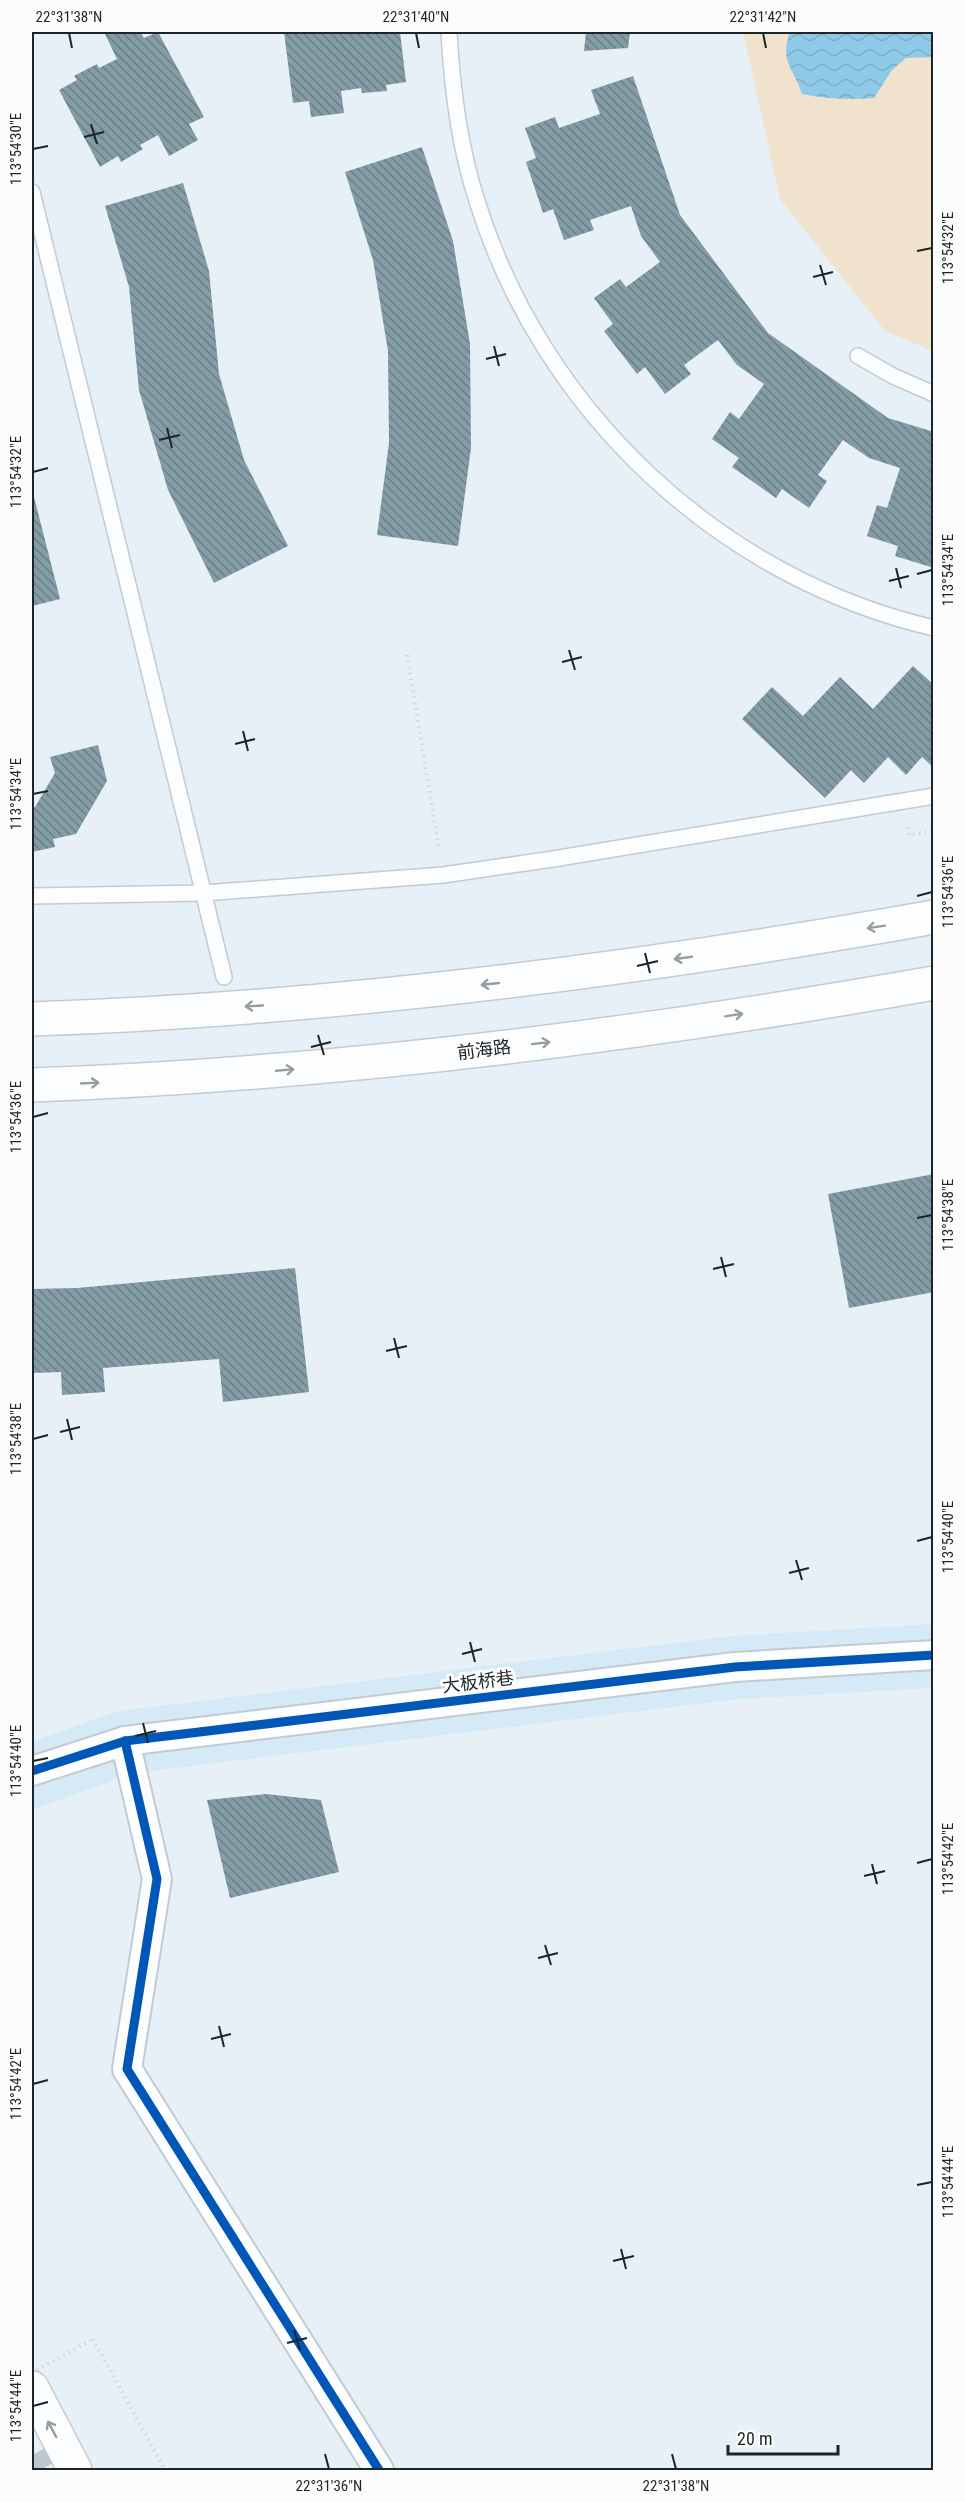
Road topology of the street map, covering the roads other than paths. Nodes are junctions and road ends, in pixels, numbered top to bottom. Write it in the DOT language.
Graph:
graph roads {
  1 [pos="449,32"];
  2 [pos="32,192"];
  3 [pos="37,237"];
  4 [pos="858,356"];
  5 [pos="933,394"];
  6 [pos="933,628"];
  7 [pos="933,796"];
  8 [pos="204,894"];
  9 [pos="32,896"];
  10 [pos="933,917"];
  11 [pos="224,977"];
  12 [pos="933,982"];
  13 [pos="32,1019"];
  14 [pos="32,1085"];
  15 [pos="933,1655"];
  16 [pos="125,1741"];
  17 [pos="32,1771"];
  18 [pos="32,2388"];
  19 [pos="75,2470"];
  20 [pos="379,2470"];
  1 -- 6 [label="lane"];
  2 -- 3 [label="lane"];
  3 -- 8 [label="lane"];
  4 -- 5 [label="lane"];
  7 -- 8 [label="lane"];
  8 -- 9 [label="lane"];
  8 -- 11 [label="lane"];
  10 -- 13 [label="main road, one-way"];
  14 -- 12 [label="main road, 前海路, one-way"];
  15 -- 16 [label="street, 大板桥巷"];
  16 -- 17 [label="street, 大板桥巷"];
  16 -- 20 [label="street"];
  19 -- 18 [label="main road, one-way"];
}
